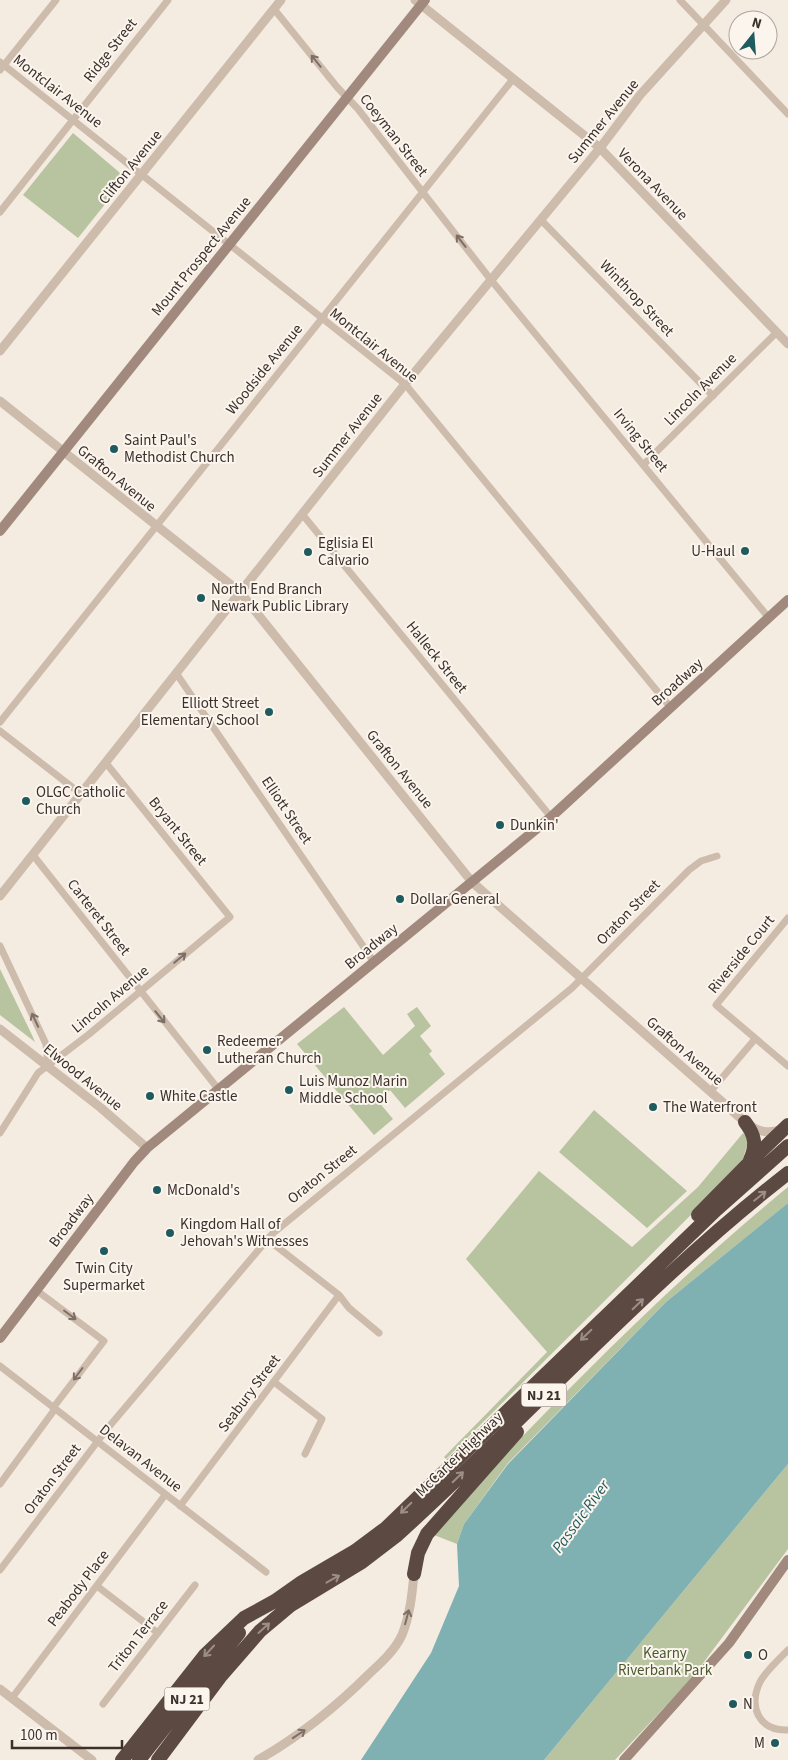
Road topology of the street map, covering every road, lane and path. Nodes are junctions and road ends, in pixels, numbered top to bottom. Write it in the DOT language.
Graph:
graph roads {
  1 [pos="56,0"];
  2 [pos="168,0"];
  3 [pos="281,0"];
  4 [pos="680,0"];
  5 [pos="726,0"];
  6 [pos="420,2"];
  7 [pos="274,9"];
  8 [pos="703,24"];
  9 [pos="1,66"];
  10 [pos="513,79"];
  11 [pos="348,98"];
  12 [pos="788,114"];
  13 [pos="73,120"];
  14 [pos="600,148"];
  15 [pos="141,174"];
  16 [pos="422,192"];
  17 [pos="0,212"];
  18 [pos="541,220"];
  19 [pos="230,244"];
  20 [pos="491,280"];
  21 [pos="321,319"];
  22 [pos="777,332"];
  23 [pos="788,344"];
  24 [pos="0,351"];
  25 [pos="405,384"];
  26 [pos="713,396"];
  27 [pos="0,401"];
  28 [pos="63,452"];
  29 [pos="643,465"];
  30 [pos="302,514"];
  31 [pos="156,526"];
  32 [pos="0,531"];
  33 [pos="240,592"];
  34 [pos="788,600"];
  35 [pos="769,618"];
  36 [pos="176,673"];
  37 [pos="671,708"];
  38 [pos="0,722"];
  39 [pos="0,731"];
  40 [pos="106,762"];
  41 [pos="81,794"];
  42 [pos="551,817"];
  43 [pos="33,855"];
  44 [pos="717,856"];
  45 [pos="472,882"];
  46 [pos="0,896"];
  47 [pos="230,917"];
  48 [pos="788,918"];
  49 [pos="0,946"];
  50 [pos="374,962"];
  51 [pos="582,979"];
  52 [pos="140,992"];
  53 [pos="0,1029"];
  54 [pos="755,1040"];
  55 [pos="48,1066"];
  56 [pos="788,1066"];
  57 [pos="219,1090"];
  58 [pos="710,1092"];
  59 [pos="745,1122"];
  60 [pos="788,1125"];
  61 [pos="0,1134"];
  62 [pos="788,1146"];
  63 [pos="147,1148"];
  64 [pos="746,1166"];
  65 [pos="788,1173"];
  66 [pos="267,1239"];
  67 [pos="36,1290"];
  68 [pos="339,1295"];
  69 [pos="621,1302"];
  70 [pos="620,1321"];
  71 [pos="379,1333"];
  72 [pos="0,1338"];
  73 [pos="0,1366"];
  74 [pos="274,1382"];
  75 [pos="54,1408"];
  76 [pos="97,1442"];
  77 [pos="305,1454"];
  78 [pos="0,1484"];
  79 [pos="165,1495"];
  80 [pos="180,1506"];
  81 [pos="788,1560"];
  82 [pos="0,1570"];
  83 [pos="266,1572"];
  84 [pos="414,1574"];
  85 [pos="195,1585"];
  86 [pos="96,1586"];
  87 [pos="275,1601"];
  88 [pos="158,1633"];
  89 [pos="788,1650"];
  90 [pos="0,1689"];
  91 [pos="12,1698"];
  92 [pos="103,1704"];
  93 [pos="788,1730"];
  94 [pos="92,1760"];
  95 [pos="122,1760"];
  96 [pos="139,1760"];
  97 [pos="158,1760"];
  98 [pos="258,1760"];
  99 [pos="624,1760"];
  1 -- 9 [label="street"];
  2 -- 13 [label="street, Ridge Street"];
  3 -- 7 [label="street, Clifton Avenue"];
  4 -- 8 [label="street"];
  5 -- 8 [label="street, Summer Avenue"];
  6 -- 10 [label="street, Verona Avenue"];
  6 -- 11 [label="main road, Mount Prospect Avenue"];
  11 -- 7 [label="street, Coeyman Street, one-way"];
  7 -- 15 [label="street, Clifton Avenue"];
  8 -- 12 [label="street"];
  8 -- 14 [label="street, Summer Avenue"];
  9 -- 13 [label="street, Montclair Avenue"];
  10 -- 14 [label="street, Verona Avenue"];
  10 -- 16 [label="street, Woodside Avenue"];
  11 -- 16 [label="street, Coeyman Street"];
  11 -- 19 [label="main road, Mount Prospect Avenue"];
  13 -- 15 [label="street, Montclair Avenue"];
  13 -- 17 [label="street, Ridge Street"];
  14 -- 18 [label="street, Summer Avenue"];
  14 -- 22 [label="street, Verona Avenue"];
  15 -- 19 [label="street, Montclair Avenue"];
  15 -- 24 [label="street, Clifton Avenue"];
  20 -- 16 [label="street, Coeyman Street, one-way"];
  16 -- 21 [label="street, Woodside Avenue"];
  18 -- 20 [label="street, Summer Avenue"];
  18 -- 26 [label="street, Winthrop Street"];
  19 -- 21 [label="street, Montclair Avenue"];
  19 -- 28 [label="main road, Mount Prospect Avenue"];
  20 -- 25 [label="street, Summer Avenue"];
  20 -- 29 [label="street, Irving Street"];
  21 -- 25 [label="street, Montclair Avenue"];
  21 -- 31 [label="street, Woodside Avenue"];
  22 -- 23 [label="street, Verona Avenue"];
  22 -- 26 [label="street, Lincoln Avenue"];
  25 -- 30 [label="street, Summer Avenue"];
  25 -- 37 [label="street, Montclair Avenue"];
  26 -- 29 [label="street, Lincoln Avenue"];
  27 -- 28 [label="street, Grafton Avenue"];
  28 -- 31 [label="street, Grafton Avenue"];
  28 -- 32 [label="main road, Mount Prospect Avenue"];
  29 -- 35 [label="street, Irving Street"];
  30 -- 33 [label="street, Summer Avenue"];
  30 -- 42 [label="street, Halleck Street"];
  31 -- 33 [label="street, Grafton Avenue"];
  31 -- 38 [label="street, Woodside Avenue"];
  33 -- 36 [label="street, Summer Avenue"];
  33 -- 45 [label="street, Grafton Avenue"];
  34 -- 35 [label="main road, Broadway"];
  35 -- 37 [label="main road, Broadway"];
  36 -- 40 [label="street, Summer Avenue"];
  36 -- 50 [label="street, Elliott Street"];
  37 -- 42 [label="main road, Broadway"];
  39 -- 41 [label="street"];
  40 -- 41 [label="street, Summer Avenue"];
  40 -- 47 [label="street, Bryant Street"];
  41 -- 43 [label="street, Summer Avenue"];
  42 -- 45 [label="main road, Broadway"];
  43 -- 46 [label="street, Summer Avenue"];
  43 -- 52 [label="street, Carteret Street"];
  44 -- 51 [label="street, Oraton Street"];
  45 -- 50 [label="main road, Broadway"];
  45 -- 51 [label="street, Grafton Avenue"];
  52 -- 47 [label="street, Lincoln Avenue, one-way"];
  48 -- 54 [label="street, Riverside Court"];
  55 -- 49 [label="street, one-way"];
  50 -- 57 [label="main road, Broadway"];
  51 -- 58 [label="street, Grafton Avenue"];
  51 -- 66 [label="street, Oraton Street"];
  52 -- 55 [label="street, Lincoln Avenue"];
  52 -- 57 [label="street, Carteret Street, one-way"];
  53 -- 55 [label="street, Elwood Avenue"];
  54 -- 56 [label="street, Riverside Court"];
  54 -- 58 [label="street"];
  55 -- 61 [label="street, Lincoln Avenue"];
  55 -- 63 [label="street, Elwood Avenue"];
  57 -- 63 [label="main road, Broadway"];
  58 -- 59 [label="street, Grafton Avenue"];
  59 -- 60 [label="street, Grafton Avenue"];
  59 -- 64 [label="highway"];
  60 -- 64 [label="highway"];
  62 -- 69 [label="highway, NJ 21"];
  63 -- 67 [label="main road, Broadway"];
  64 -- 69 [label="highway"];
  70 -- 65 [label="highway, McCarter Highway / NJ 21, one-way"];
  66 -- 68 [label="street"];
  66 -- 76 [label="street, Oraton Street"];
  67 -- 72 [label="main road, Broadway"];
  67 -- 75 [label="street, one-way"];
  68 -- 71 [label="street"];
  68 -- 74 [label="street, Seabury Street"];
  69 -- 87 [label="highway, NJ 21, one-way"];
  70 -- 84 [label="highway"];
  97 -- 70 [label="highway, McCarter Highway / NJ 21, one-way"];
  73 -- 75 [label="street, Delavan Avenue"];
  74 -- 77 [label="street"];
  74 -- 80 [label="street, Seabury Street"];
  75 -- 76 [label="street, Delavan Avenue"];
  75 -- 78 [label="street"];
  76 -- 79 [label="street, Delavan Avenue"];
  76 -- 82 [label="street, Oraton Street"];
  79 -- 80 [label="street, Delavan Avenue"];
  79 -- 86 [label="street, Peabody Place"];
  80 -- 83 [label="street, Delavan Avenue"];
  81 -- 99 [label="main road"];
  98 -- 84 [label="street, one-way"];
  85 -- 88 [label="street, Triton Terrace"];
  86 -- 88 [label="street"];
  86 -- 91 [label="street, Peabody Place"];
  87 -- 95 [label="highway, one-way"];
  87 -- 96 [label="highway, NJ 21"];
  88 -- 92 [label="street, Triton Terrace"];
  89 -- 93 [label="street"];
  90 -- 91 [label="street"];
  91 -- 94 [label="street"];
}
